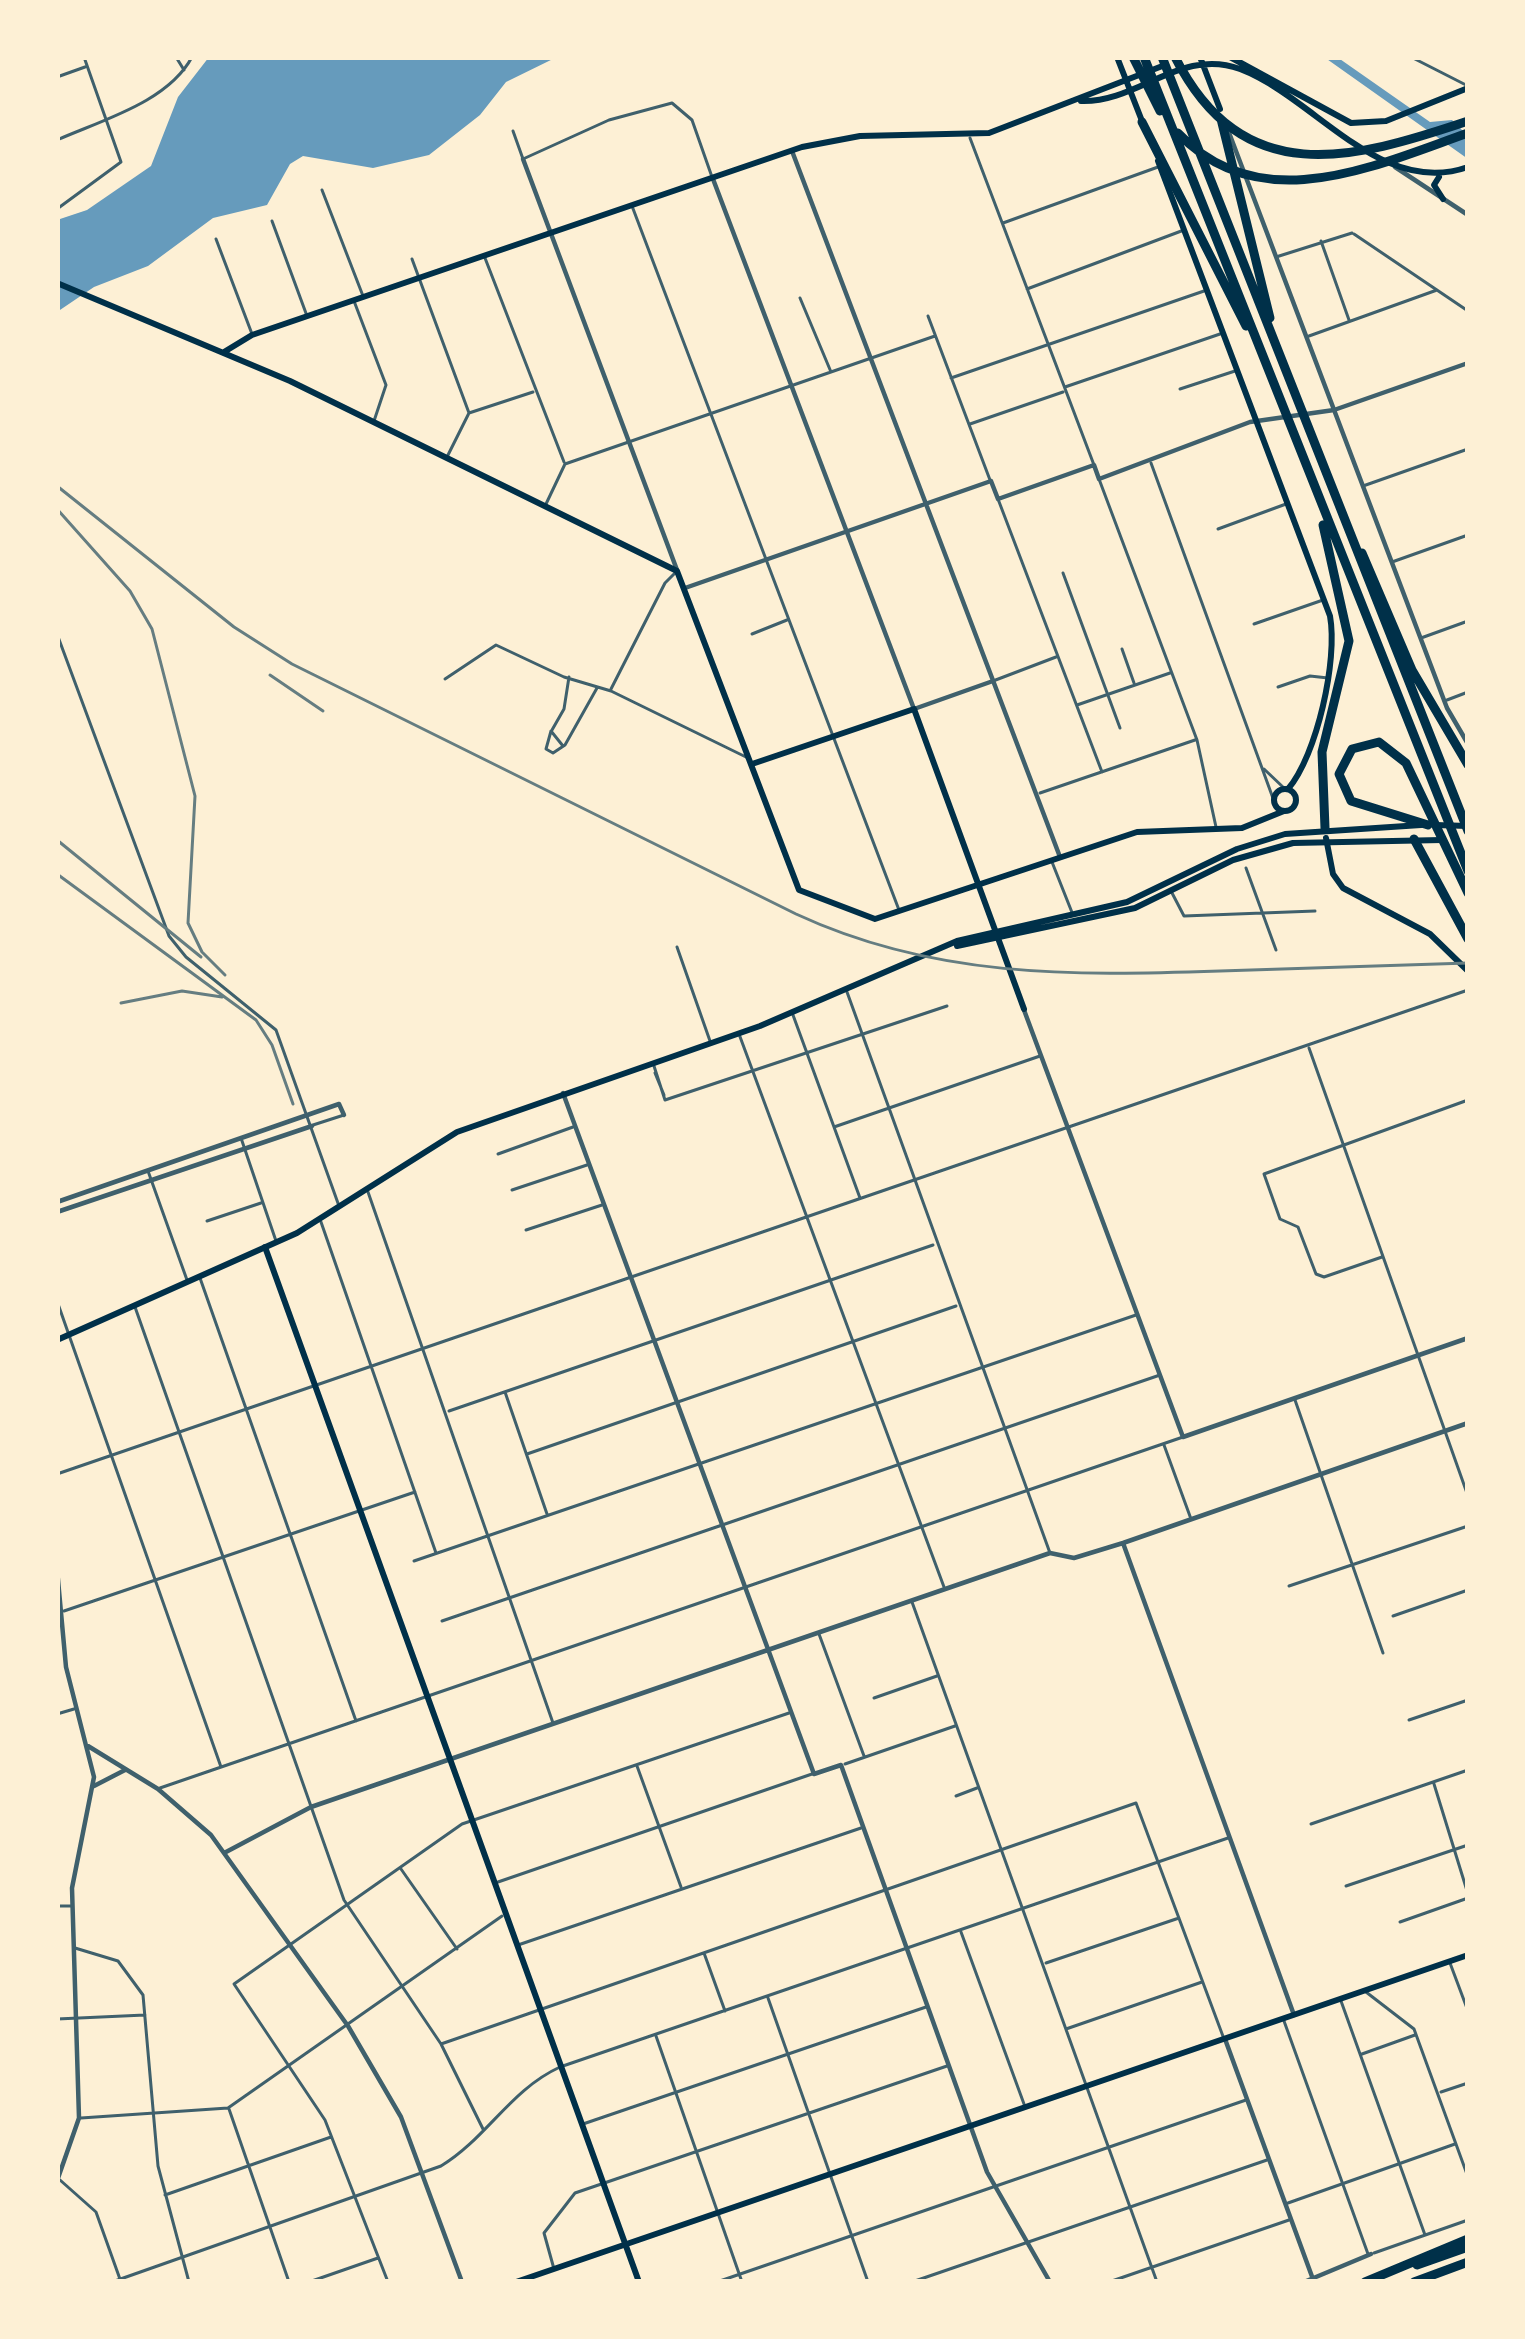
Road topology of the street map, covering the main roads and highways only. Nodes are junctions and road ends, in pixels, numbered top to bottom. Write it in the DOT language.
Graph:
graph roads {
  1 [pos="1117,57"];
  2 [pos="1133,57"];
  3 [pos="1144,57"];
  4 [pos="1162,57"];
  5 [pos="1175,57"];
  6 [pos="1189,57"];
  7 [pos="1230,57"];
  8 [pos="1201,60"];
  9 [pos="1224,65"];
  10 [pos="1128,84"];
  11 [pos="1210,84"];
  12 [pos="1468,87"];
  13 [pos="1220,109"];
  14 [pos="1468,121"];
  15 [pos="1142,122"];
  16 [pos="1468,133"];
  17 [pos="1465,168"];
  18 [pos="1445,174"];
  19 [pos="1442,199"];
  20 [pos="57,283"];
  21 [pos="224,352"];
  22 [pos="1285,406"];
  23 [pos="1300,409"];
  24 [pos="1315,450"];
  25 [pos="1309,474"];
  26 [pos="751,761"];
  27 [pos="1468,765"];
  28 [pos="1286,789"];
  29 [pos="1274,801"];
  30 [pos="1284,811"];
  31 [pos="1262,820"];
  32 [pos="1428,825"];
  33 [pos="1468,828"];
  34 [pos="1325,833"];
  35 [pos="1414,839"];
  36 [pos="1468,840"];
  37 [pos="1462,865"];
  38 [pos="980,884"];
  39 [pos="1468,892"];
  40 [pos="996,935"];
  41 [pos="1468,939"];
  42 [pos="1468,971"];
  43 [pos="1024,1009"];
  44 [pos="265,1247"];
  45 [pos="57,1340"];
  46 [pos="1468,1955"];
  47 [pos="1468,2243"];
  48 [pos="626,2244"];
  49 [pos="1468,2262"];
  50 [pos="516,2282"];
  51 [pos="640,2282"];
  52 [pos="1367,2282"];
  53 [pos="1414,2282"];
  1 -- 10 [label="main road"];
  2 -- 16 [label="highway"];
  3 -- 22 [label="highway"];
  4 -- 23 [label="highway"];
  5 -- 14 [label="highway"];
  6 -- 10 [label="main road"];
  7 -- 12 [label="main road"];
  8 -- 9 [label="main road"];
  8 -- 10 [label="main road"];
  8 -- 11 [label="main road"];
  9 -- 11 [label="main road"];
  9 -- 18 [label="main road"];
  10 -- 15 [label="main road"];
  10 -- 21 [label="main road"];
  11 -- 13 [label="main road"];
  13 -- 23 [label="highway"];
  15 -- 22 [label="highway"];
  15 -- 28 [label="main road"];
  17 -- 18 [label="main road"];
  18 -- 19 [label="main road"];
  20 -- 21 [label="main road"];
  21 -- 26 [label="main road"];
  22 -- 25 [label="highway"];
  23 -- 24 [label="highway"];
  24 -- 27 [label="highway"];
  24 -- 33 [label="highway"];
  25 -- 34 [label="highway"];
  25 -- 37 [label="highway"];
  26 -- 38 [label="main road"];
  26 -- 38 [label="main road"];
  28 -- 29 [label="main road"];
  28 -- 30 [label="main road"];
  29 -- 30 [label="main road"];
  29 -- 31 [label="main road"];
  30 -- 31 [label="main road"];
  31 -- 38 [label="main road"];
  32 -- 33 [label="main road"];
  32 -- 34 [label="main road"];
  32 -- 37 [label="highway"];
  34 -- 35 [label="main road"];
  34 -- 40 [label="main road"];
  34 -- 42 [label="main road"];
  35 -- 36 [label="main road"];
  35 -- 41 [label="highway"];
  37 -- 39 [label="highway"];
  38 -- 40 [label="main road"];
  40 -- 43 [label="main road"];
  40 -- 44 [label="main road"];
  44 -- 45 [label="main road"];
  44 -- 48 [label="main road"];
  46 -- 48 [label="main road"];
  47 -- 52 [label="highway"];
  48 -- 50 [label="main road"];
  48 -- 51 [label="main road"];
  49 -- 53 [label="highway"];
}
